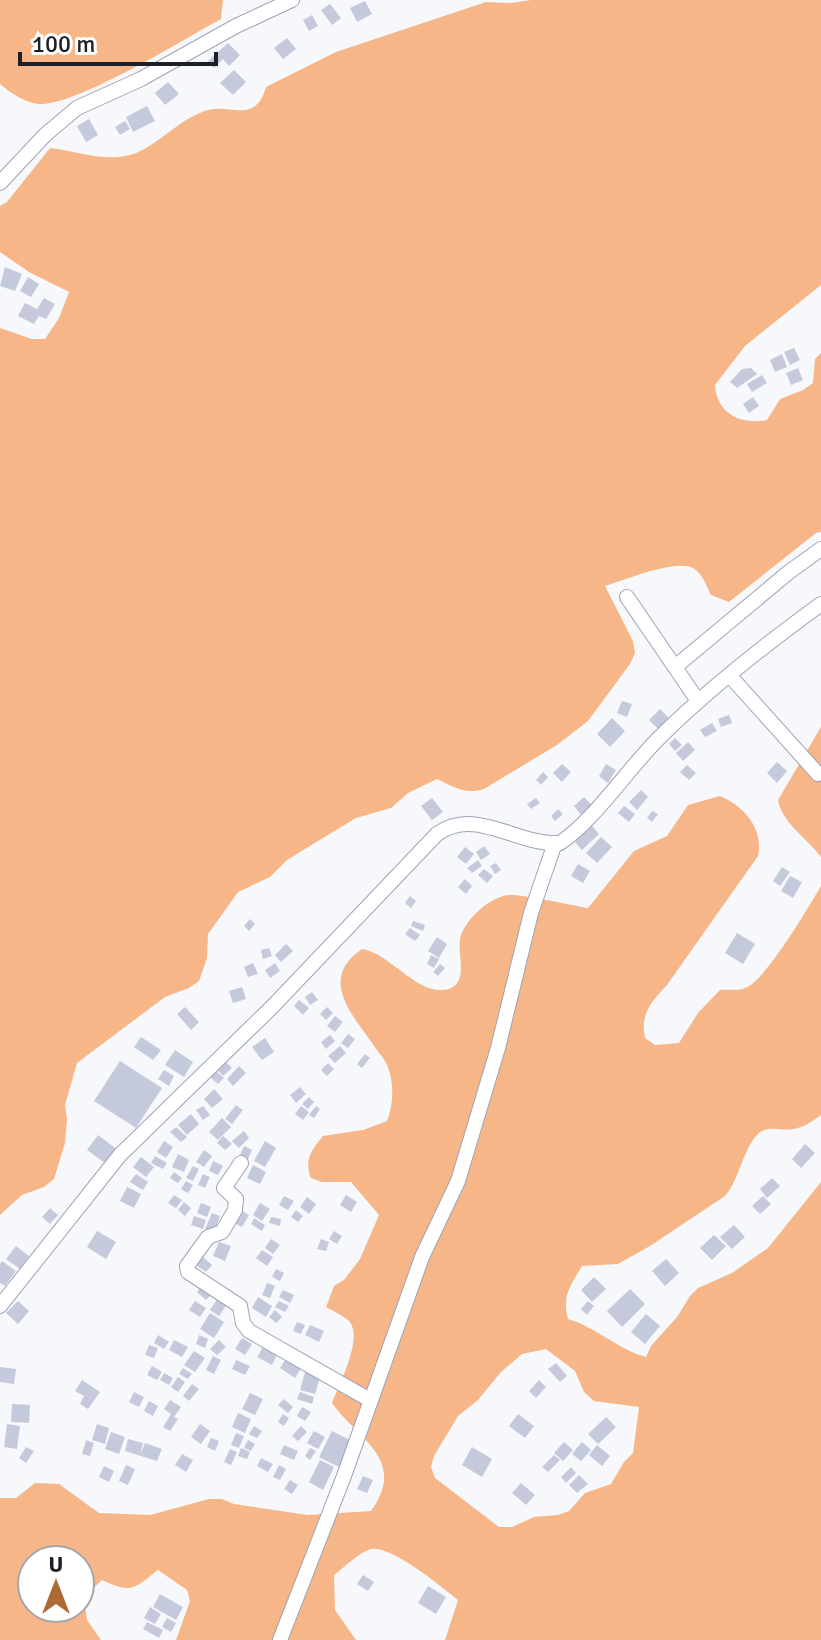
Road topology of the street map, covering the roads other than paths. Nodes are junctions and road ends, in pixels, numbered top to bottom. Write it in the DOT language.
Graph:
graph roads {
  1 [pos="292,0"];
  2 [pos="0,183"];
  3 [pos="821,549"];
  4 [pos="627,597"];
  5 [pos="821,604"];
  6 [pos="675,667"];
  7 [pos="730,676"];
  8 [pos="698,701"];
  9 [pos="818,774"];
  10 [pos="555,843"];
  11 [pos="241,1163"];
  12 [pos="0,1306"];
  13 [pos="370,1400"];
  14 [pos="280,1640"];
  1 -- 2 [label="street"];
  3 -- 6 [label="street"];
  4 -- 6 [label="street"];
  5 -- 7 [label="street"];
  6 -- 8 [label="street"];
  7 -- 8 [label="street"];
  7 -- 9 [label="street"];
  8 -- 10 [label="street"];
  10 -- 12 [label="street"];
  10 -- 13 [label="street"];
  11 -- 13 [label="street"];
  13 -- 14 [label="street"];
}
